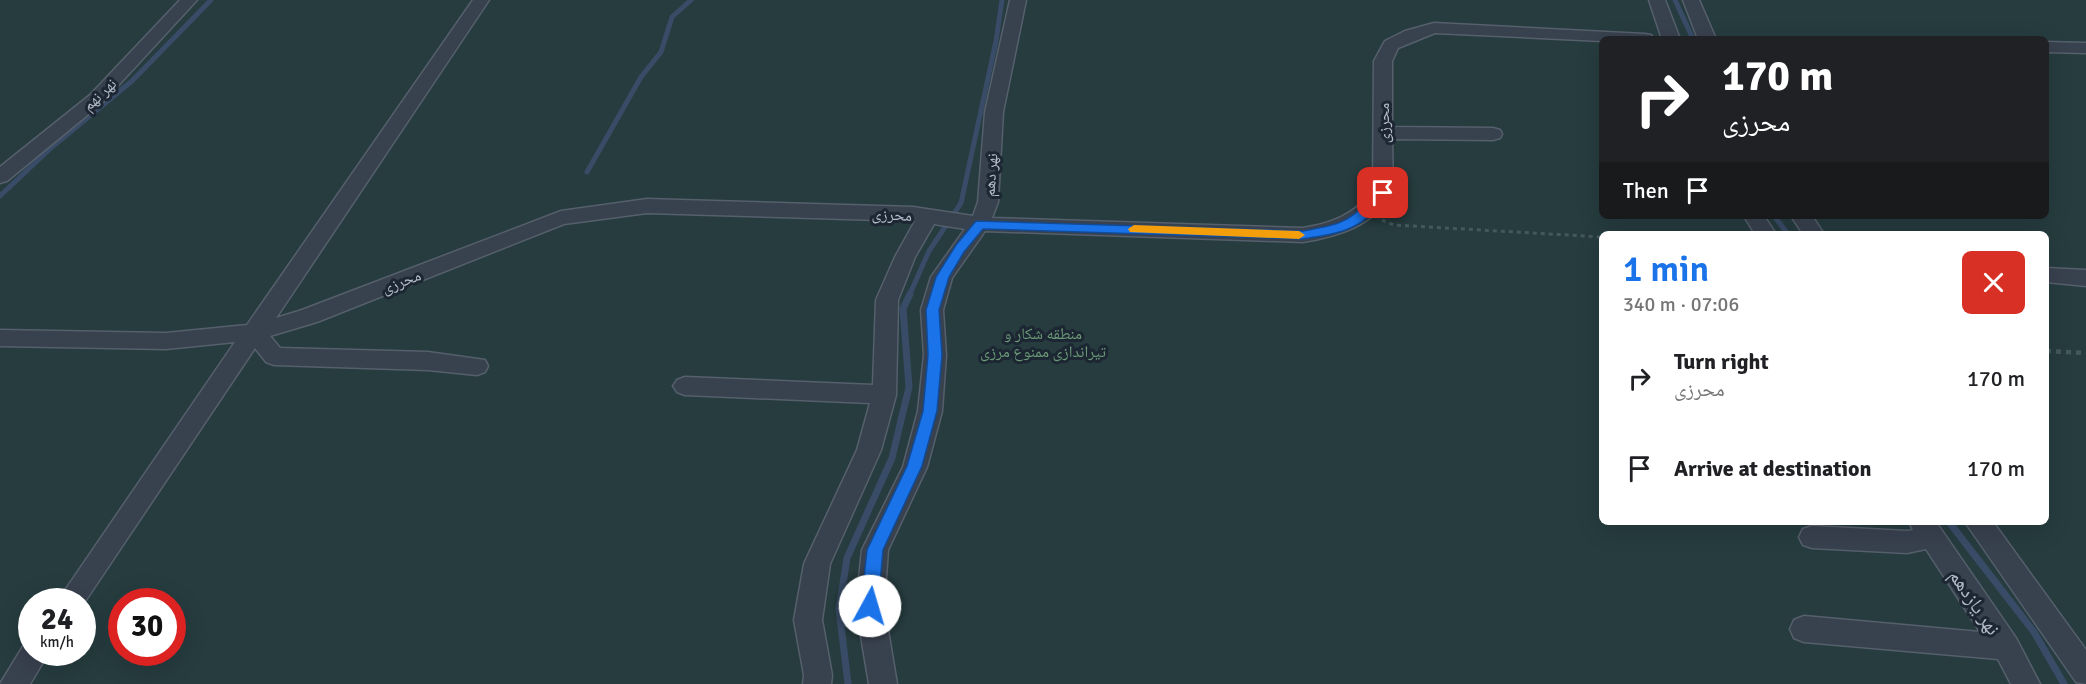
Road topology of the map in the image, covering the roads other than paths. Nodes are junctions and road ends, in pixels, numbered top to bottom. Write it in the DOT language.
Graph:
graph roads {
  1 [pos="189,0"];
  2 [pos="481,0"];
  3 [pos="1018,0"];
  4 [pos="1657,0"];
  5 [pos="1691,0"];
  6 [pos="1599,36"];
  7 [pos="1670,36"];
  8 [pos="1706,36"];
  9 [pos="2049,47"];
  10 [pos="2086,48"];
  11 [pos="1384,133"];
  12 [pos="1493,134"];
  13 [pos="0,177"];
  14 [pos="933,217"];
  15 [pos="974,223"];
  16 [pos="2049,275"];
  17 [pos="2086,278"];
  18 [pos="255,332"];
  19 [pos="0,338"];
  20 [pos="477,366"];
  21 [pos="685,386"];
  22 [pos="884,395"];
  23 [pos="1980,525"];
  24 [pos="1927,530"];
  25 [pos="1812,537"];
  26 [pos="80,588"];
  27 [pos="1804,629"];
  28 [pos="2006,647"];
  29 [pos="26,666"];
  30 [pos="2086,673"];
  31 [pos="14,684"];
  32 [pos="818,684"];
  33 [pos="883,684"];
  34 [pos="2026,684"];
  1 -- 13 [label="street, نهر نهم"];
  2 -- 18 [label="street"];
  3 -- 15 [label="street, نهر دهم"];
  4 -- 7 [label="street"];
  5 -- 8 [label="street"];
  6 -- 11 [label="street, محرزی"];
  9 -- 10 [label="street"];
  11 -- 12 [label="street"];
  11 -- 15 [label="street, محرزی"];
  14 -- 15 [label="street, محرزی"];
  14 -- 18 [label="street, محرزی"];
  14 -- 22 [label="street"];
  15 -- 33 [label="street, نهر دهم"];
  16 -- 17 [label="street"];
  18 -- 19 [label="street, محرزی"];
  18 -- 20 [label="street"];
  18 -- 26 [label="street"];
  21 -- 22 [label="street"];
  22 -- 32 [label="street"];
  23 -- 30 [label="street"];
  24 -- 25 [label="street"];
  24 -- 28 [label="street, نهر یازدهم"];
  27 -- 28 [label="street"];
  28 -- 34 [label="street, نهر یازدهم"];
  29 -- 31 [label="street"];
}
